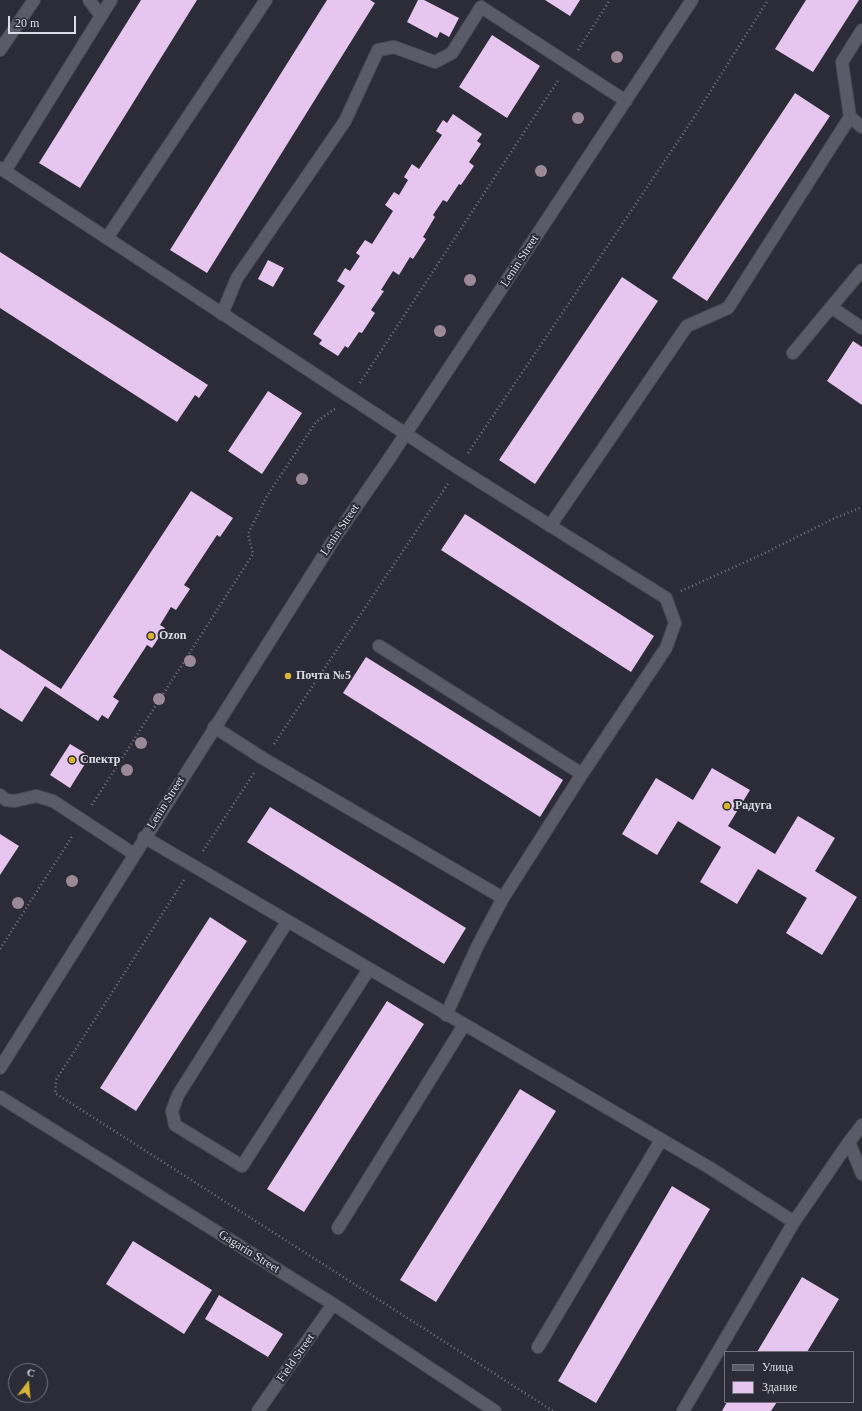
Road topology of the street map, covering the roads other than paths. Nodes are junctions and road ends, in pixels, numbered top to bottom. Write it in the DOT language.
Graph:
graph roads {
  1 [pos="34,0"];
  2 [pos="89,0"];
  3 [pos="111,0"];
  4 [pos="266,0"];
  5 [pos="692,0"];
  6 [pos="480,2"];
  7 [pos="101,16"];
  8 [pos="862,30"];
  9 [pos="0,50"];
  10 [pos="626,101"];
  11 [pos="850,117"];
  12 [pos="862,127"];
  13 [pos="2,169"];
  14 [pos="107,238"];
  15 [pos="862,270"];
  16 [pos="831,307"];
  17 [pos="222,314"];
  18 [pos="862,328"];
  19 [pos="793,353"];
  20 [pos="406,433"];
  21 [pos="550,526"];
  22 [pos="379,646"];
  23 [pos="214,727"];
  24 [pos="582,774"];
  25 [pos="0,795"];
  26 [pos="144,837"];
  27 [pos="134,854"];
  28 [pos="502,898"];
  29 [pos="287,922"];
  30 [pos="368,969"];
  31 [pos="446,1015"];
  32 [pos="464,1025"];
  33 [pos="0,1068"];
  34 [pos="0,1097"];
  35 [pos="862,1125"];
  36 [pos="661,1140"];
  37 [pos="849,1142"];
  38 [pos="862,1174"];
  39 [pos="794,1222"];
  40 [pos="338,1228"];
  41 [pos="333,1304"];
  42 [pos="538,1347"];
  43 [pos="258,1411"];
  44 [pos="495,1411"];
  45 [pos="683,1411"];
  1 -- 9 [label="street"];
  2 -- 7 [label="street"];
  3 -- 7 [label="street"];
  4 -- 14 [label="street"];
  5 -- 10 [label="street, Lenin Street"];
  6 -- 10 [label="street"];
  6 -- 17 [label="street"];
  7 -- 13 [label="street"];
  8 -- 11 [label="street"];
  10 -- 20 [label="street, Lenin Street"];
  11 -- 12 [label="street"];
  11 -- 21 [label="street"];
  13 -- 14 [label="street"];
  14 -- 17 [label="street"];
  15 -- 16 [label="street"];
  16 -- 18 [label="street"];
  16 -- 19 [label="street"];
  17 -- 20 [label="street"];
  20 -- 21 [label="street"];
  20 -- 23 [label="street, Lenin Street"];
  21 -- 24 [label="street"];
  22 -- 24 [label="street"];
  23 -- 26 [label="street, Lenin Street"];
  23 -- 28 [label="street"];
  24 -- 28 [label="street"];
  25 -- 27 [label="street"];
  26 -- 27 [label="street, Lenin Street"];
  26 -- 29 [label="street"];
  27 -- 33 [label="street, Lenin Street"];
  28 -- 31 [label="street"];
  29 -- 30 [label="street"];
  29 -- 30 [label="street"];
  30 -- 31 [label="street"];
  31 -- 32 [label="street"];
  32 -- 36 [label="street"];
  32 -- 40 [label="street"];
  34 -- 41 [label="street, Gagarin Street"];
  35 -- 37 [label="street"];
  36 -- 39 [label="street"];
  36 -- 42 [label="street"];
  37 -- 38 [label="street"];
  37 -- 39 [label="street"];
  39 -- 45 [label="street"];
  41 -- 43 [label="street, Field Street"];
  41 -- 44 [label="street, Gagarin Street"];
}
